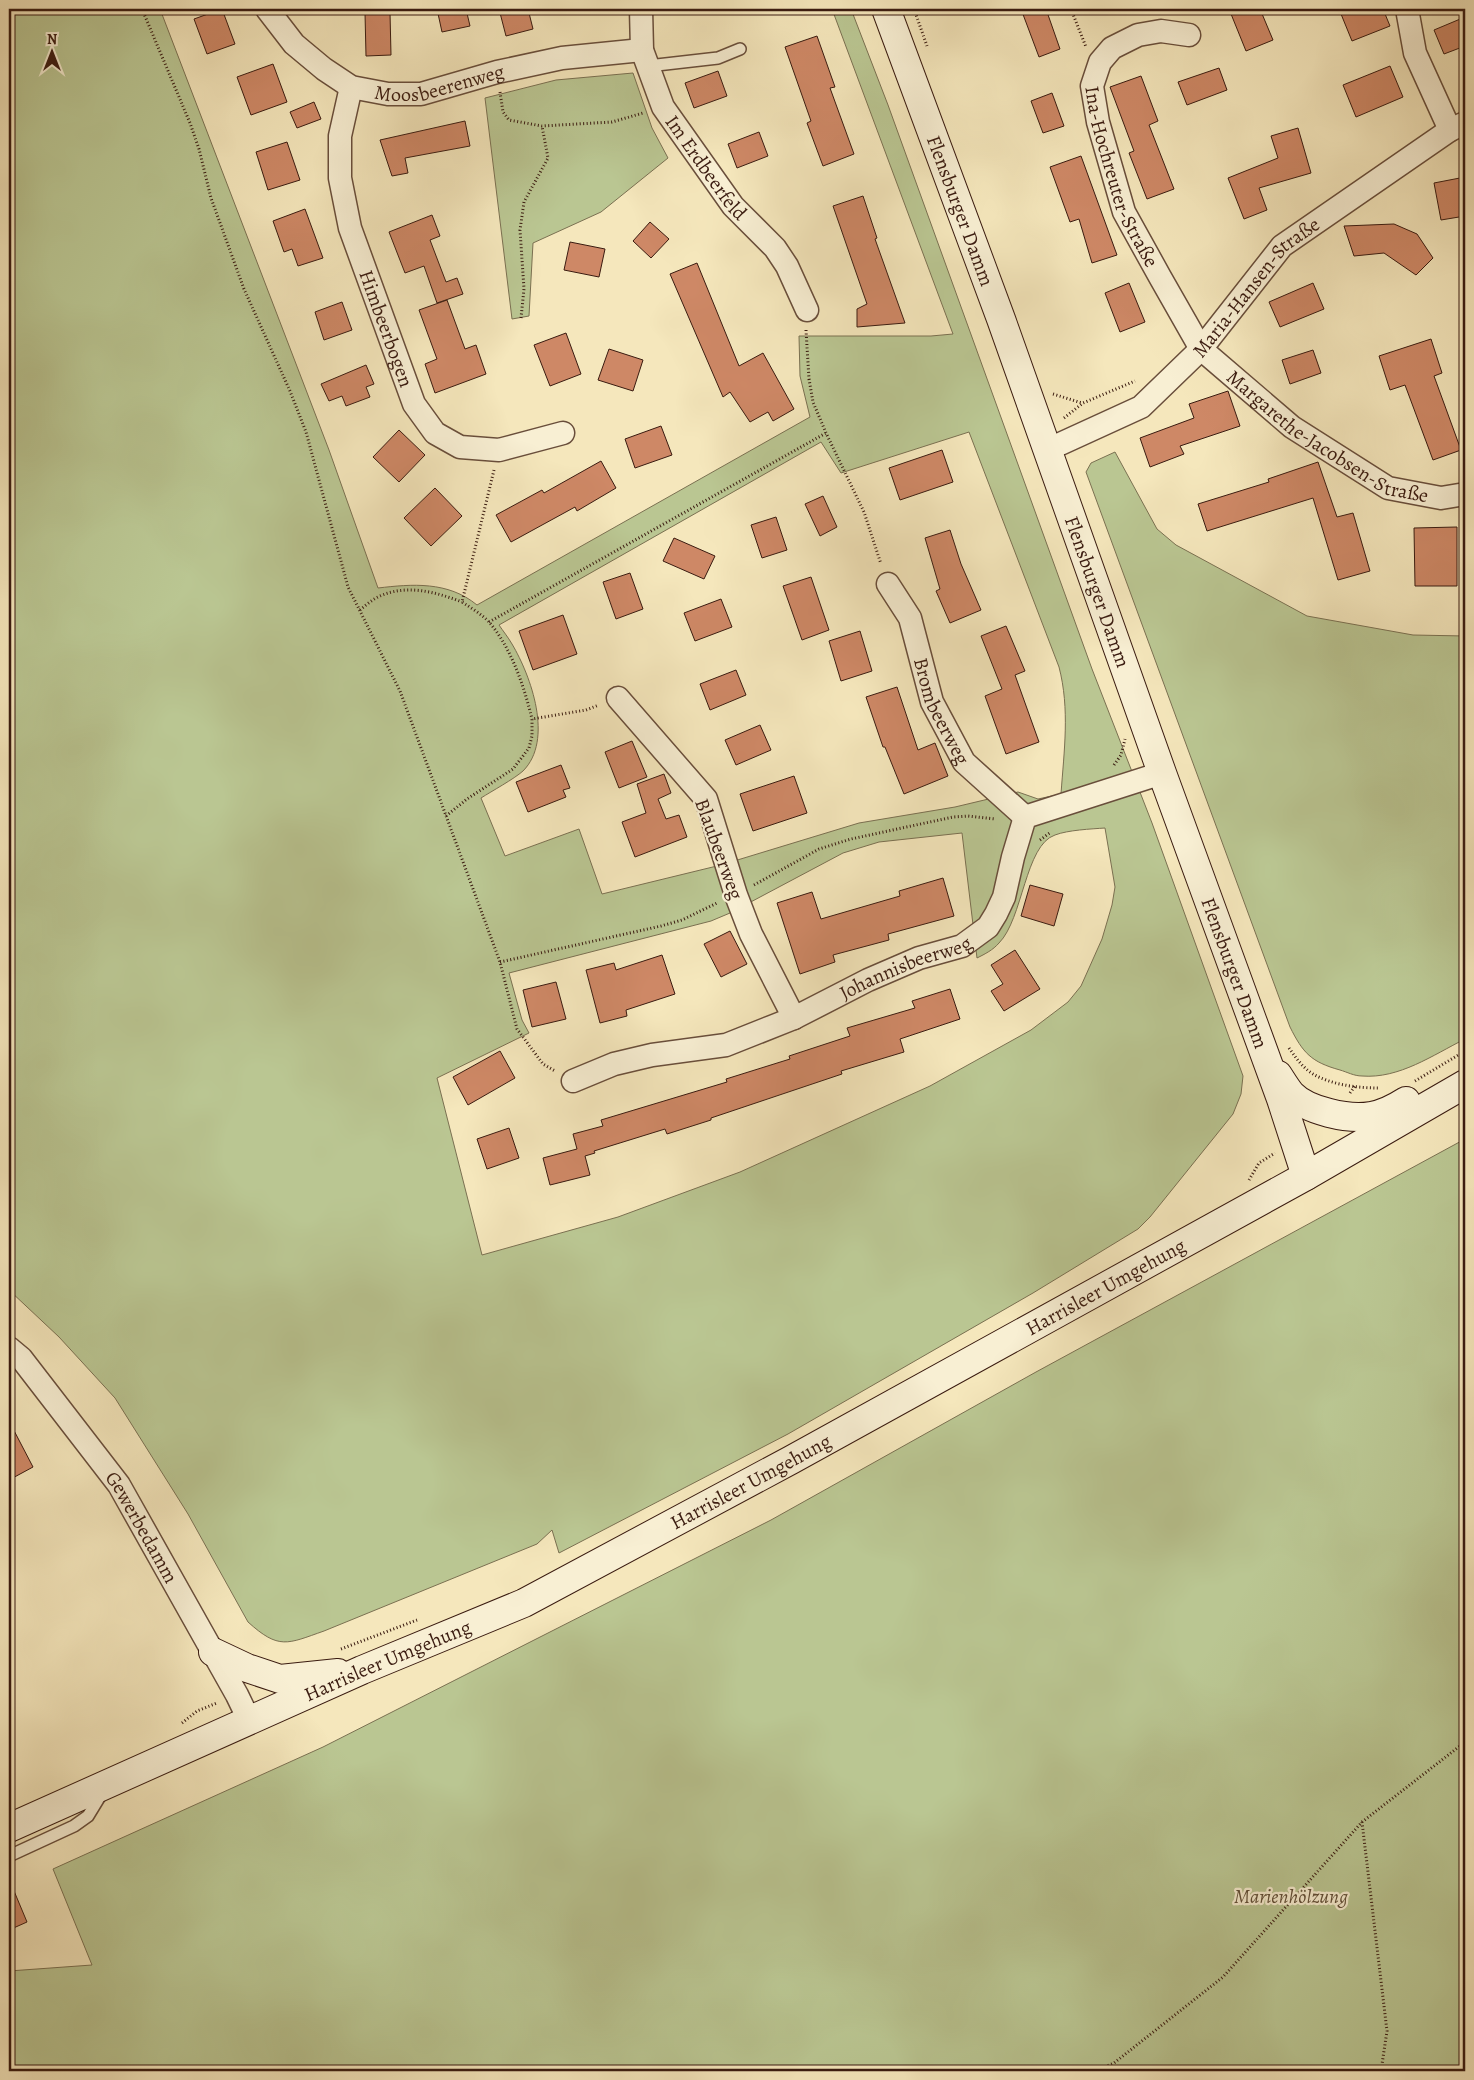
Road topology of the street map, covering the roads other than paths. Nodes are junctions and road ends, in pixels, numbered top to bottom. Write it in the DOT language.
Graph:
graph roads {
  1 [pos="267,9"];
  2 [pos="642,9"];
  3 [pos="886,9"];
  4 [pos="1407,9"];
  5 [pos="1190,35"];
  6 [pos="740,49"];
  7 [pos="645,58"];
  8 [pos="351,87"];
  9 [pos="1458,127"];
  10 [pos="807,310"];
  11 [pos="1201,349"];
  12 [pos="563,433"];
  13 [pos="1048,450"];
  14 [pos="1465,494"];
  15 [pos="888,584"];
  16 [pos="618,698"];
  17 [pos="1162,773"];
  18 [pos="1025,817"];
  19 [pos="794,1018"];
  20 [pos="1266,1059"];
  21 [pos="1465,1068"];
  22 [pos="574,1081"];
  23 [pos="1465,1084"];
  24 [pos="1306,1176"];
  25 [pos="9,1348"];
  26 [pos="213,1652"];
  27 [pos="362,1670"];
  28 [pos="250,1722"];
  29 [pos="107,1785"];
  30 [pos="9,1828"];
  31 [pos="9,1856"];
  1 -- 8 [label="street, Moosbeerenweg"];
  2 -- 7 [label="street, Im Erdbeerfeld"];
  3 -- 13 [label="main road, Flensburger Damm"];
  4 -- 9 [label="street"];
  5 -- 11 [label="street, Ina-Hochreuter-Straße"];
  6 -- 7 [label="lane"];
  7 -- 8 [label="street, Moosbeerenweg"];
  7 -- 10 [label="street, Im Erdbeerfeld"];
  8 -- 12 [label="street, Himbeerbogen"];
  9 -- 11 [label="street, Maria-Hansen-Straße"];
  11 -- 13 [label="street, Maria-Hansen-Straße"];
  11 -- 14 [label="street, Margarethe-Jacobsen-Straße"];
  13 -- 17 [label="main road, Flensburger Damm"];
  15 -- 18 [label="street, Brombeerweg"];
  16 -- 19 [label="street, Blaubeerweg"];
  17 -- 18 [label="street"];
  17 -- 20 [label="main road, Flensburger Damm"];
  18 -- 19 [label="street, Johannisbeerweg"];
  19 -- 22 [label="street, Johannisbeerweg"];
  20 -- 21 [label="main road"];
  20 -- 24 [label="main road, Flensburger Damm"];
  23 -- 24 [label="main road, Harrisleer Umgehung"];
  24 -- 27 [label="main road, Harrisleer Umgehung"];
  25 -- 26 [label="street, Gewerbedamm"];
  26 -- 27 [label="main road"];
  26 -- 28 [label="street, Gewerbedamm"];
  27 -- 28 [label="main road, Harrisleer Umgehung"];
  28 -- 29 [label="main road, Harrisleer Umgehung"];
  29 -- 30 [label="main road, Harrisleer Umgehung"];
  29 -- 31 [label="lane"];
}
